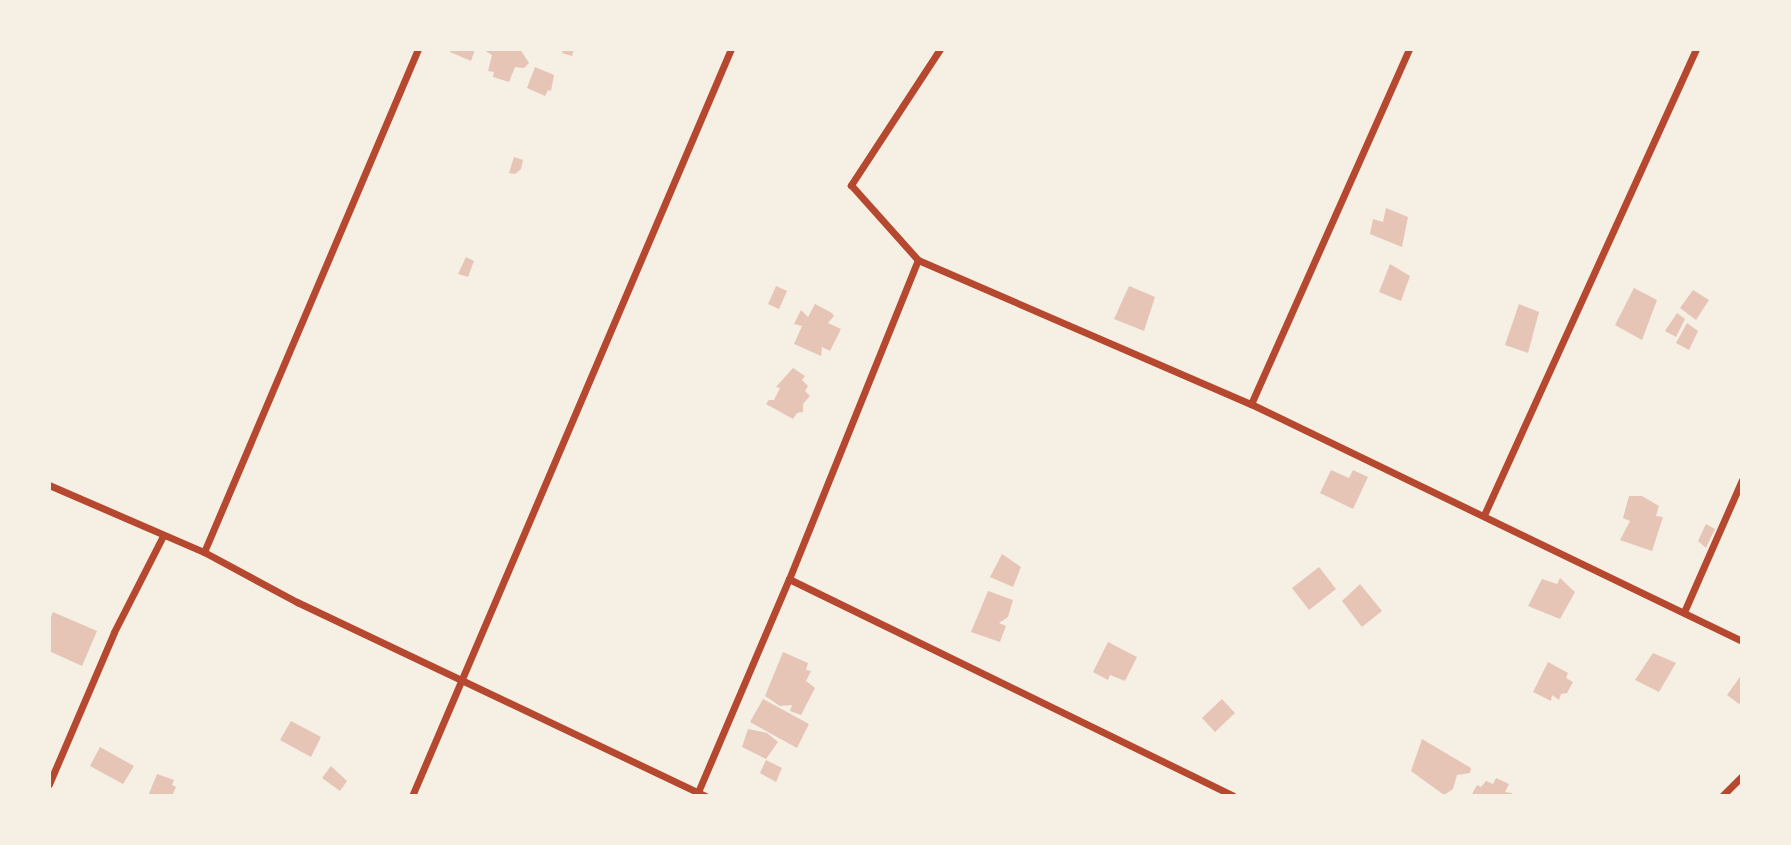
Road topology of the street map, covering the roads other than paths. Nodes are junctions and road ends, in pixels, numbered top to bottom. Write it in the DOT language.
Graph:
graph roads {
  1 [pos="418,49"];
  2 [pos="732,49"];
  3 [pos="940,49"];
  4 [pos="1409,49"];
  5 [pos="1696,49"];
  6 [pos="918,260"];
  7 [pos="1251,404"];
  8 [pos="1742,480"];
  9 [pos="49,485"];
  10 [pos="1484,515"];
  11 [pos="163,536"];
  12 [pos="204,552"];
  13 [pos="789,579"];
  14 [pos="1684,612"];
  15 [pos="1742,641"];
  16 [pos="461,681"];
  17 [pos="1742,776"];
  18 [pos="49,784"];
  19 [pos="698,792"];
  20 [pos="412,796"];
  21 [pos="706,796"];
  22 [pos="1233,796"];
  23 [pos="1722,796"];
  1 -- 12 [label="street"];
  2 -- 16 [label="street"];
  3 -- 6 [label="street"];
  4 -- 7 [label="street"];
  5 -- 10 [label="street"];
  6 -- 7 [label="street"];
  6 -- 13 [label="street"];
  7 -- 10 [label="street"];
  8 -- 14 [label="street"];
  9 -- 11 [label="street"];
  10 -- 14 [label="street"];
  11 -- 12 [label="street"];
  11 -- 18 [label="street"];
  12 -- 16 [label="street"];
  13 -- 19 [label="street"];
  13 -- 22 [label="street"];
  14 -- 15 [label="street"];
  16 -- 19 [label="street"];
  16 -- 20 [label="street"];
  17 -- 23 [label="street"];
  19 -- 21 [label="street"];
}
